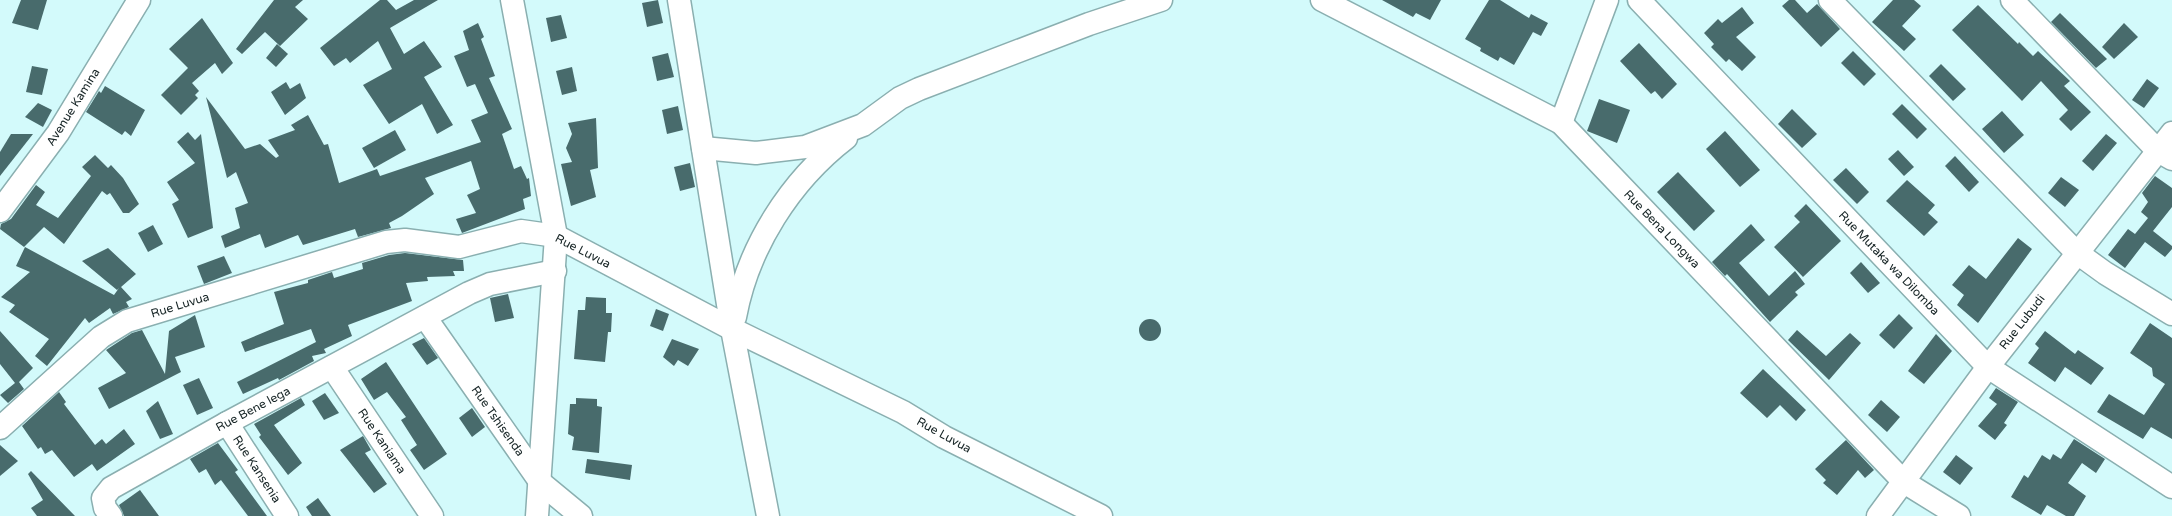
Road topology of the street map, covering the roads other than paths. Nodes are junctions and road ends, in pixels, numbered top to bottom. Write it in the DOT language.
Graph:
graph roads {
  1 [pos="139,0"];
  2 [pos="512,0"];
  3 [pos="679,0"];
  4 [pos="1161,0"];
  5 [pos="1322,0"];
  6 [pos="1607,0"];
  7 [pos="1639,0"];
  8 [pos="1830,0"];
  9 [pos="2012,0"];
  10 [pos="1360,10"];
  11 [pos="1561,123"];
  12 [pos="862,125"];
  13 [pos="2172,133"];
  14 [pos="703,148"];
  15 [pos="2165,155"];
  16 [pos="0,211"];
  17 [pos="556,236"];
  18 [pos="2076,252"];
  19 [pos="555,271"];
  20 [pos="2172,314"];
  21 [pos="425,317"];
  22 [pos="732,329"];
  23 [pos="332,367"];
  24 [pos="1988,367"];
  25 [pos="227,423"];
  26 [pos="0,428"];
  27 [pos="1904,482"];
  28 [pos="541,483"];
  29 [pos="2172,487"];
  30 [pos="111,516"];
  31 [pos="287,516"];
  32 [pos="432,516"];
  33 [pos="538,516"];
  34 [pos="581,516"];
  35 [pos="768,516"];
  36 [pos="1102,516"];
  37 [pos="1878,516"];
  38 [pos="1959,516"];
  1 -- 16 [label="street, Avenue Kamina"];
  2 -- 17 [label="street"];
  3 -- 14 [label="street"];
  4 -- 12 [label="street"];
  5 -- 10 [label="street, Rue Bena Longwa"];
  6 -- 11 [label="street"];
  7 -- 24 [label="street, Rue Mutaka wa Dilomba"];
  8 -- 18 [label="street"];
  9 -- 15 [label="street"];
  10 -- 11 [label="street, Rue Bena Longwa"];
  11 -- 27 [label="street, Rue Bena Longwa"];
  12 -- 14 [label="street"];
  12 -- 22 [label="street"];
  13 -- 15 [label="street, Rue Lubudi"];
  14 -- 22 [label="street"];
  15 -- 18 [label="street, Rue Lubudi"];
  17 -- 19 [label="street"];
  17 -- 22 [label="street, Rue Luvua"];
  17 -- 26 [label="street, Rue Luvua"];
  18 -- 20 [label="street"];
  18 -- 24 [label="street, Rue Lubudi"];
  19 -- 21 [label="street, Rue Bene lega"];
  19 -- 28 [label="street"];
  21 -- 23 [label="street, Rue Bene lega"];
  21 -- 28 [label="street, Rue Tshisenda"];
  22 -- 35 [label="street"];
  22 -- 36 [label="street, Rue Luvua"];
  23 -- 25 [label="street, Rue Bene lega"];
  23 -- 32 [label="street, Rue Kaniama"];
  24 -- 27 [label="street, Rue Lubudi"];
  24 -- 29 [label="street, Rue Mutaka wa Dilomba"];
  25 -- 30 [label="street, Rue Bene lega"];
  25 -- 31 [label="street, Rue Kansenia"];
  27 -- 37 [label="street, Rue Lubudi"];
  27 -- 38 [label="street, Rue Bena Longwa"];
  28 -- 33 [label="street"];
  28 -- 34 [label="street, Rue Tshisenda"];
}
